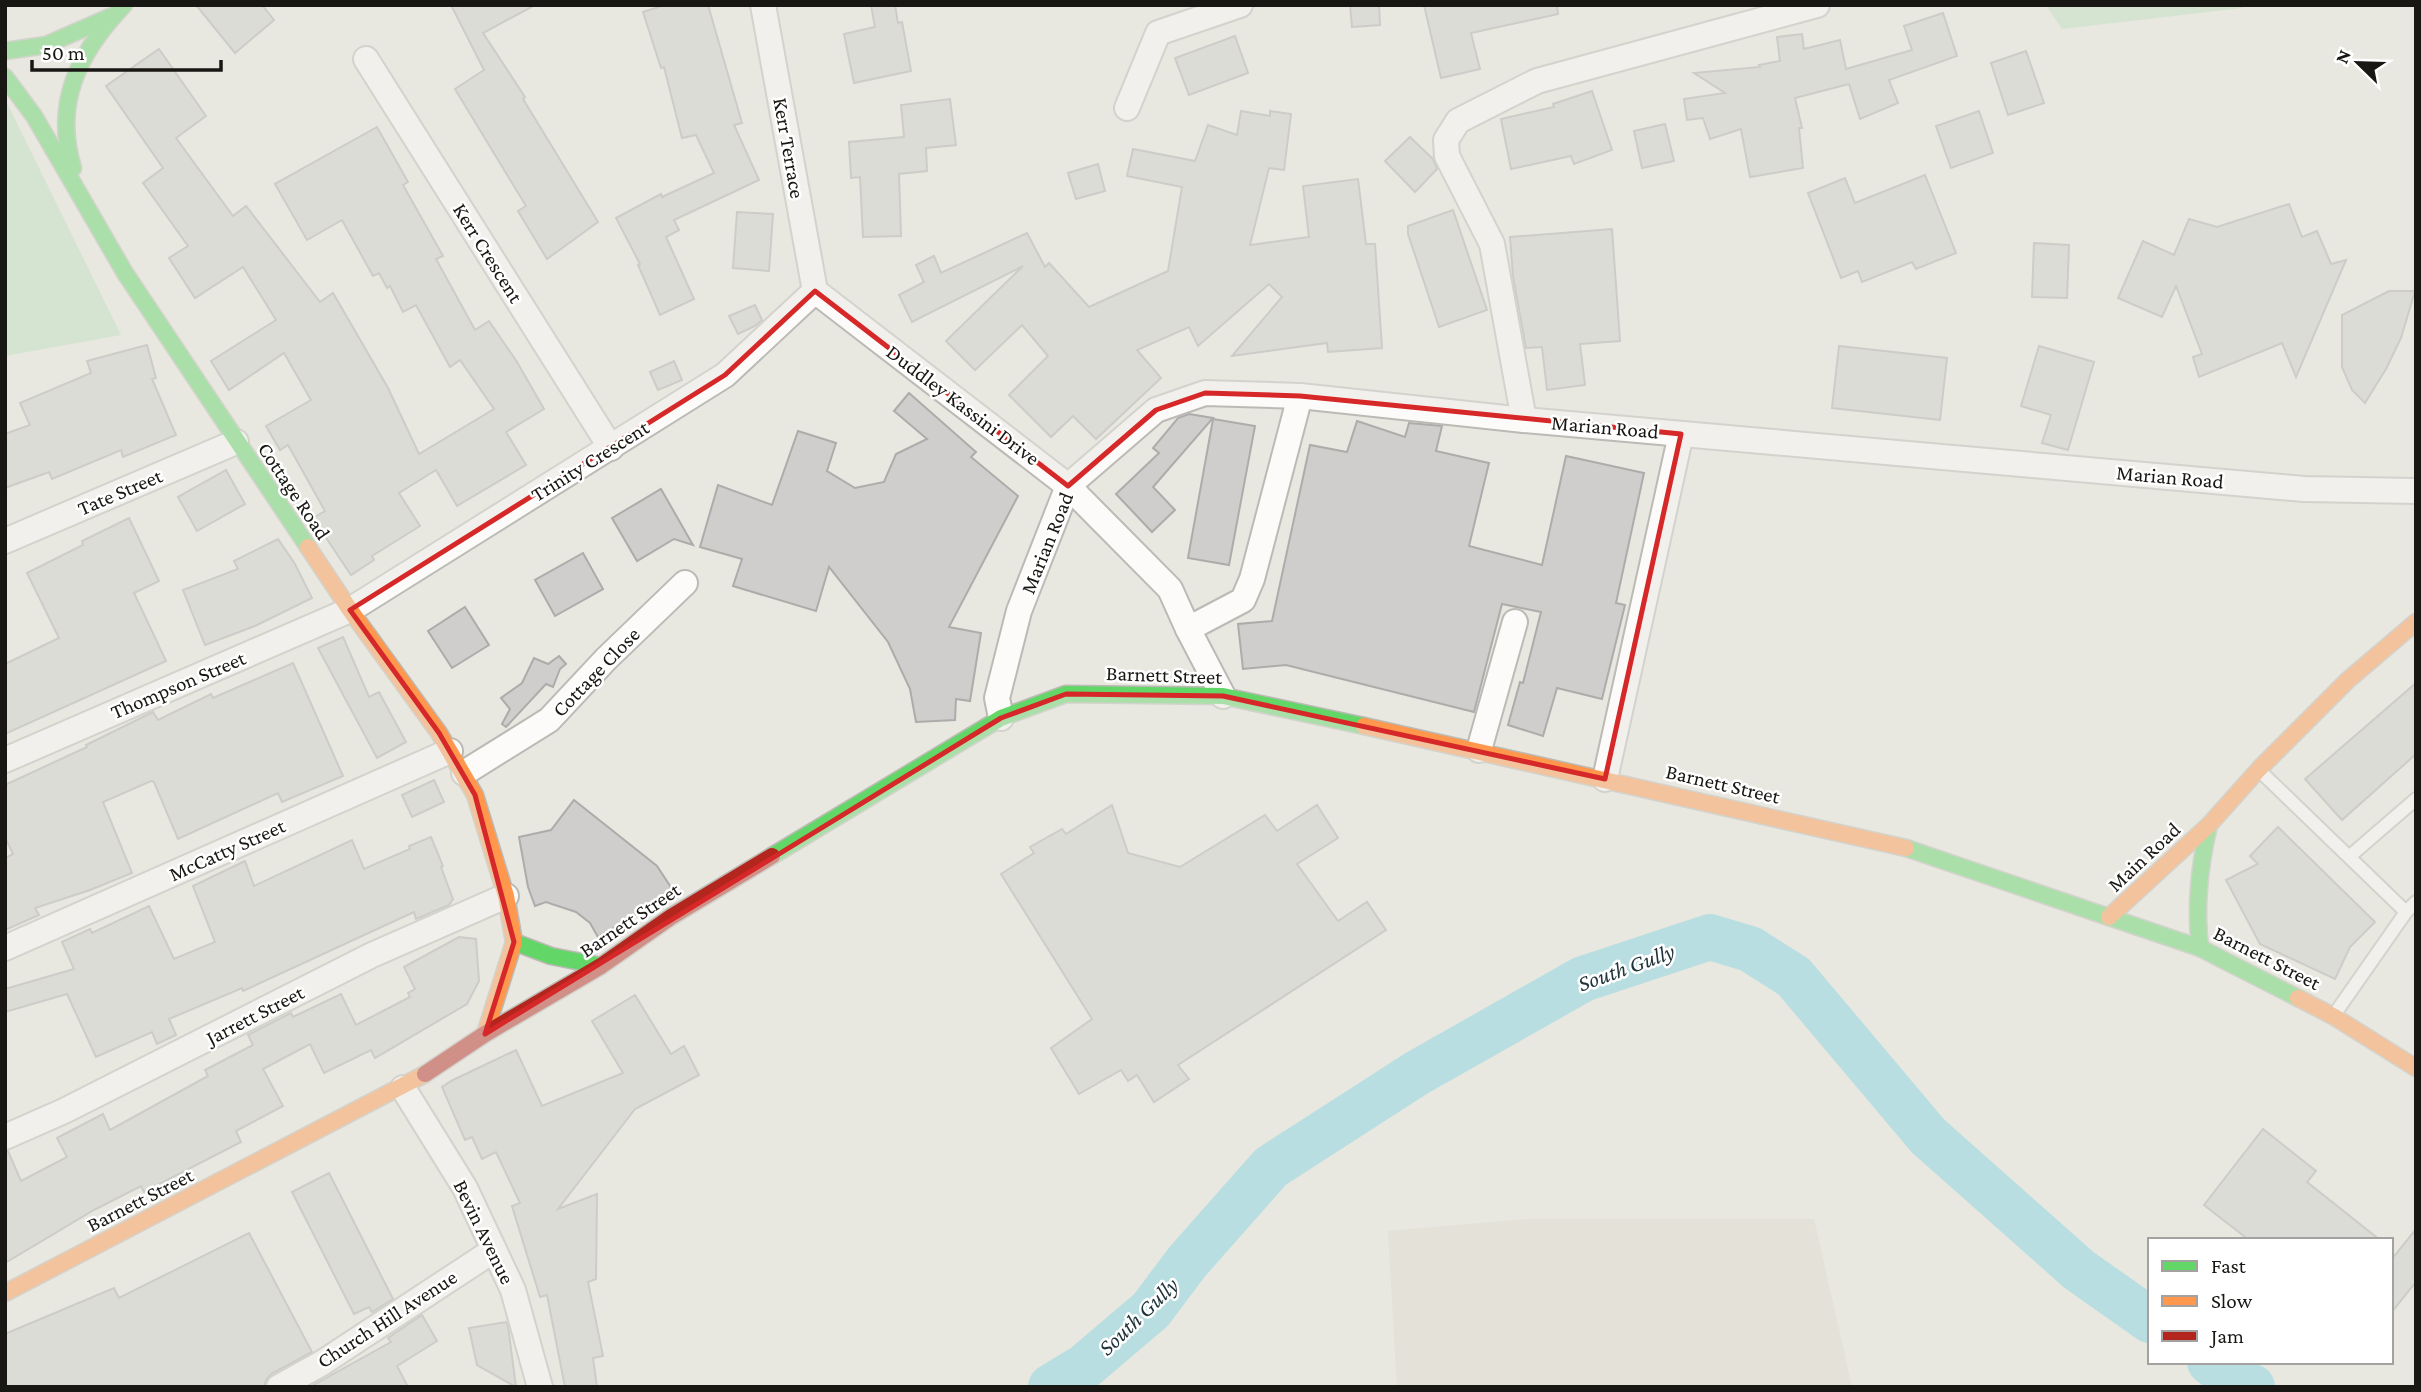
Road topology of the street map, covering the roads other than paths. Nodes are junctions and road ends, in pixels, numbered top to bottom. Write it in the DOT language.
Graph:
graph roads {
  1 [pos="763,5"];
  2 [pos="1240,5"];
  3 [pos="1810,6"];
  4 [pos="118,10"];
  5 [pos="5,51"];
  6 [pos="366,59"];
  7 [pos="5,77"];
  8 [pos="1128,108"];
  9 [pos="79,192"];
  10 [pos="815,291"];
  11 [pos="1300,396"];
  12 [pos="1524,420"];
  13 [pos="1681,434"];
  14 [pos="236,442"];
  15 [pos="611,448"];
  16 [pos="1068,486"];
  17 [pos="2416,491"];
  18 [pos="5,541"];
  19 [pos="685,583"];
  20 [pos="350,610"];
  21 [pos="1515,622"];
  22 [pos="2416,622"];
  23 [pos="1188,629"];
  24 [pos="1223,696"];
  25 [pos="1001,718"];
  26 [pos="1479,750"];
  27 [pos="450,751"];
  28 [pos="5,760"];
  29 [pos="2259,769"];
  30 [pos="464,773"];
  31 [pos="1605,779"];
  32 [pos="2416,799"];
  33 [pos="2209,825"];
  34 [pos="2350,856"];
  35 [pos="506,896"];
  36 [pos="2416,902"];
  37 [pos="2406,912"];
  38 [pos="2109,917"];
  39 [pos="514,942"];
  40 [pos="5,948"];
  41 [pos="2200,948"];
  42 [pos="601,966"];
  43 [pos="2333,1016"];
  44 [pos="485,1034"];
  45 [pos="2414,1065"];
  46 [pos="403,1088"];
  47 [pos="5,1137"];
  48 [pos="494,1250"];
  49 [pos="5,1293"];
  50 [pos="279,1387"];
  51 [pos="540,1387"];
  1 -- 10 [label="street, Kerr Terrace"];
  2 -- 8 [label="street"];
  3 -- 12 [label="street"];
  4 -- 5 [label="main road"];
  4 -- 9 [label="main road"];
  6 -- 15 [label="street, Kerr Crescent"];
  7 -- 9 [label="main road, Cottage Road"];
  9 -- 14 [label="main road, Cottage Road"];
  10 -- 15 [label="street, Trinity Crescent"];
  10 -- 16 [label="street, Duddley Kassini Drive"];
  11 -- 12 [label="street, Marian Road"];
  11 -- 16 [label="street, Marian Road"];
  11 -- 23 [label="street"];
  12 -- 13 [label="street, Marian Road"];
  13 -- 17 [label="street, Marian Road"];
  13 -- 31 [label="street"];
  14 -- 18 [label="street, Tate Street"];
  14 -- 20 [label="main road, Cottage Road"];
  15 -- 20 [label="street, Trinity Crescent"];
  16 -- 23 [label="street, Duddley Kassini Drive"];
  16 -- 25 [label="street, Marian Road"];
  19 -- 30 [label="street, Cottage Close"];
  20 -- 27 [label="main road, Cottage Road"];
  20 -- 28 [label="street, Thompson Street"];
  21 -- 26 [label="street"];
  22 -- 29 [label="main road"];
  23 -- 24 [label="street, Duddley Kassini Drive"];
  24 -- 25 [label="main road, Barnett Street"];
  24 -- 26 [label="main road, Barnett Street"];
  25 -- 42 [label="main road, Barnett Street"];
  26 -- 31 [label="main road, Barnett Street"];
  27 -- 30 [label="main road, Cottage Road"];
  27 -- 40 [label="street, McCatty Street"];
  29 -- 33 [label="main road"];
  29 -- 34 [label="lane"];
  30 -- 35 [label="main road, Cottage Road"];
  31 -- 38 [label="main road, Barnett Street"];
  32 -- 34 [label="lane"];
  33 -- 38 [label="main road, Main Road"];
  33 -- 41 [label="main road, Main Road"];
  34 -- 37 [label="lane"];
  35 -- 39 [label="main road, Cottage Road"];
  35 -- 47 [label="street, Jarrett Street"];
  36 -- 37 [label="lane"];
  37 -- 43 [label="lane"];
  38 -- 41 [label="main road, Barnett Street"];
  39 -- 42 [label="main road"];
  39 -- 44 [label="main road, Cottage Road"];
  41 -- 43 [label="main road, Barnett Street"];
  42 -- 44 [label="main road, Barnett Street"];
  43 -- 45 [label="main road, Barnett Street"];
  44 -- 46 [label="main road, Barnett Street"];
  46 -- 48 [label="street, Bevin Avenue"];
  46 -- 49 [label="main road, Barnett Street"];
  48 -- 50 [label="street, Church Hill Avenue"];
  48 -- 51 [label="street, Bevin Avenue"];
}
